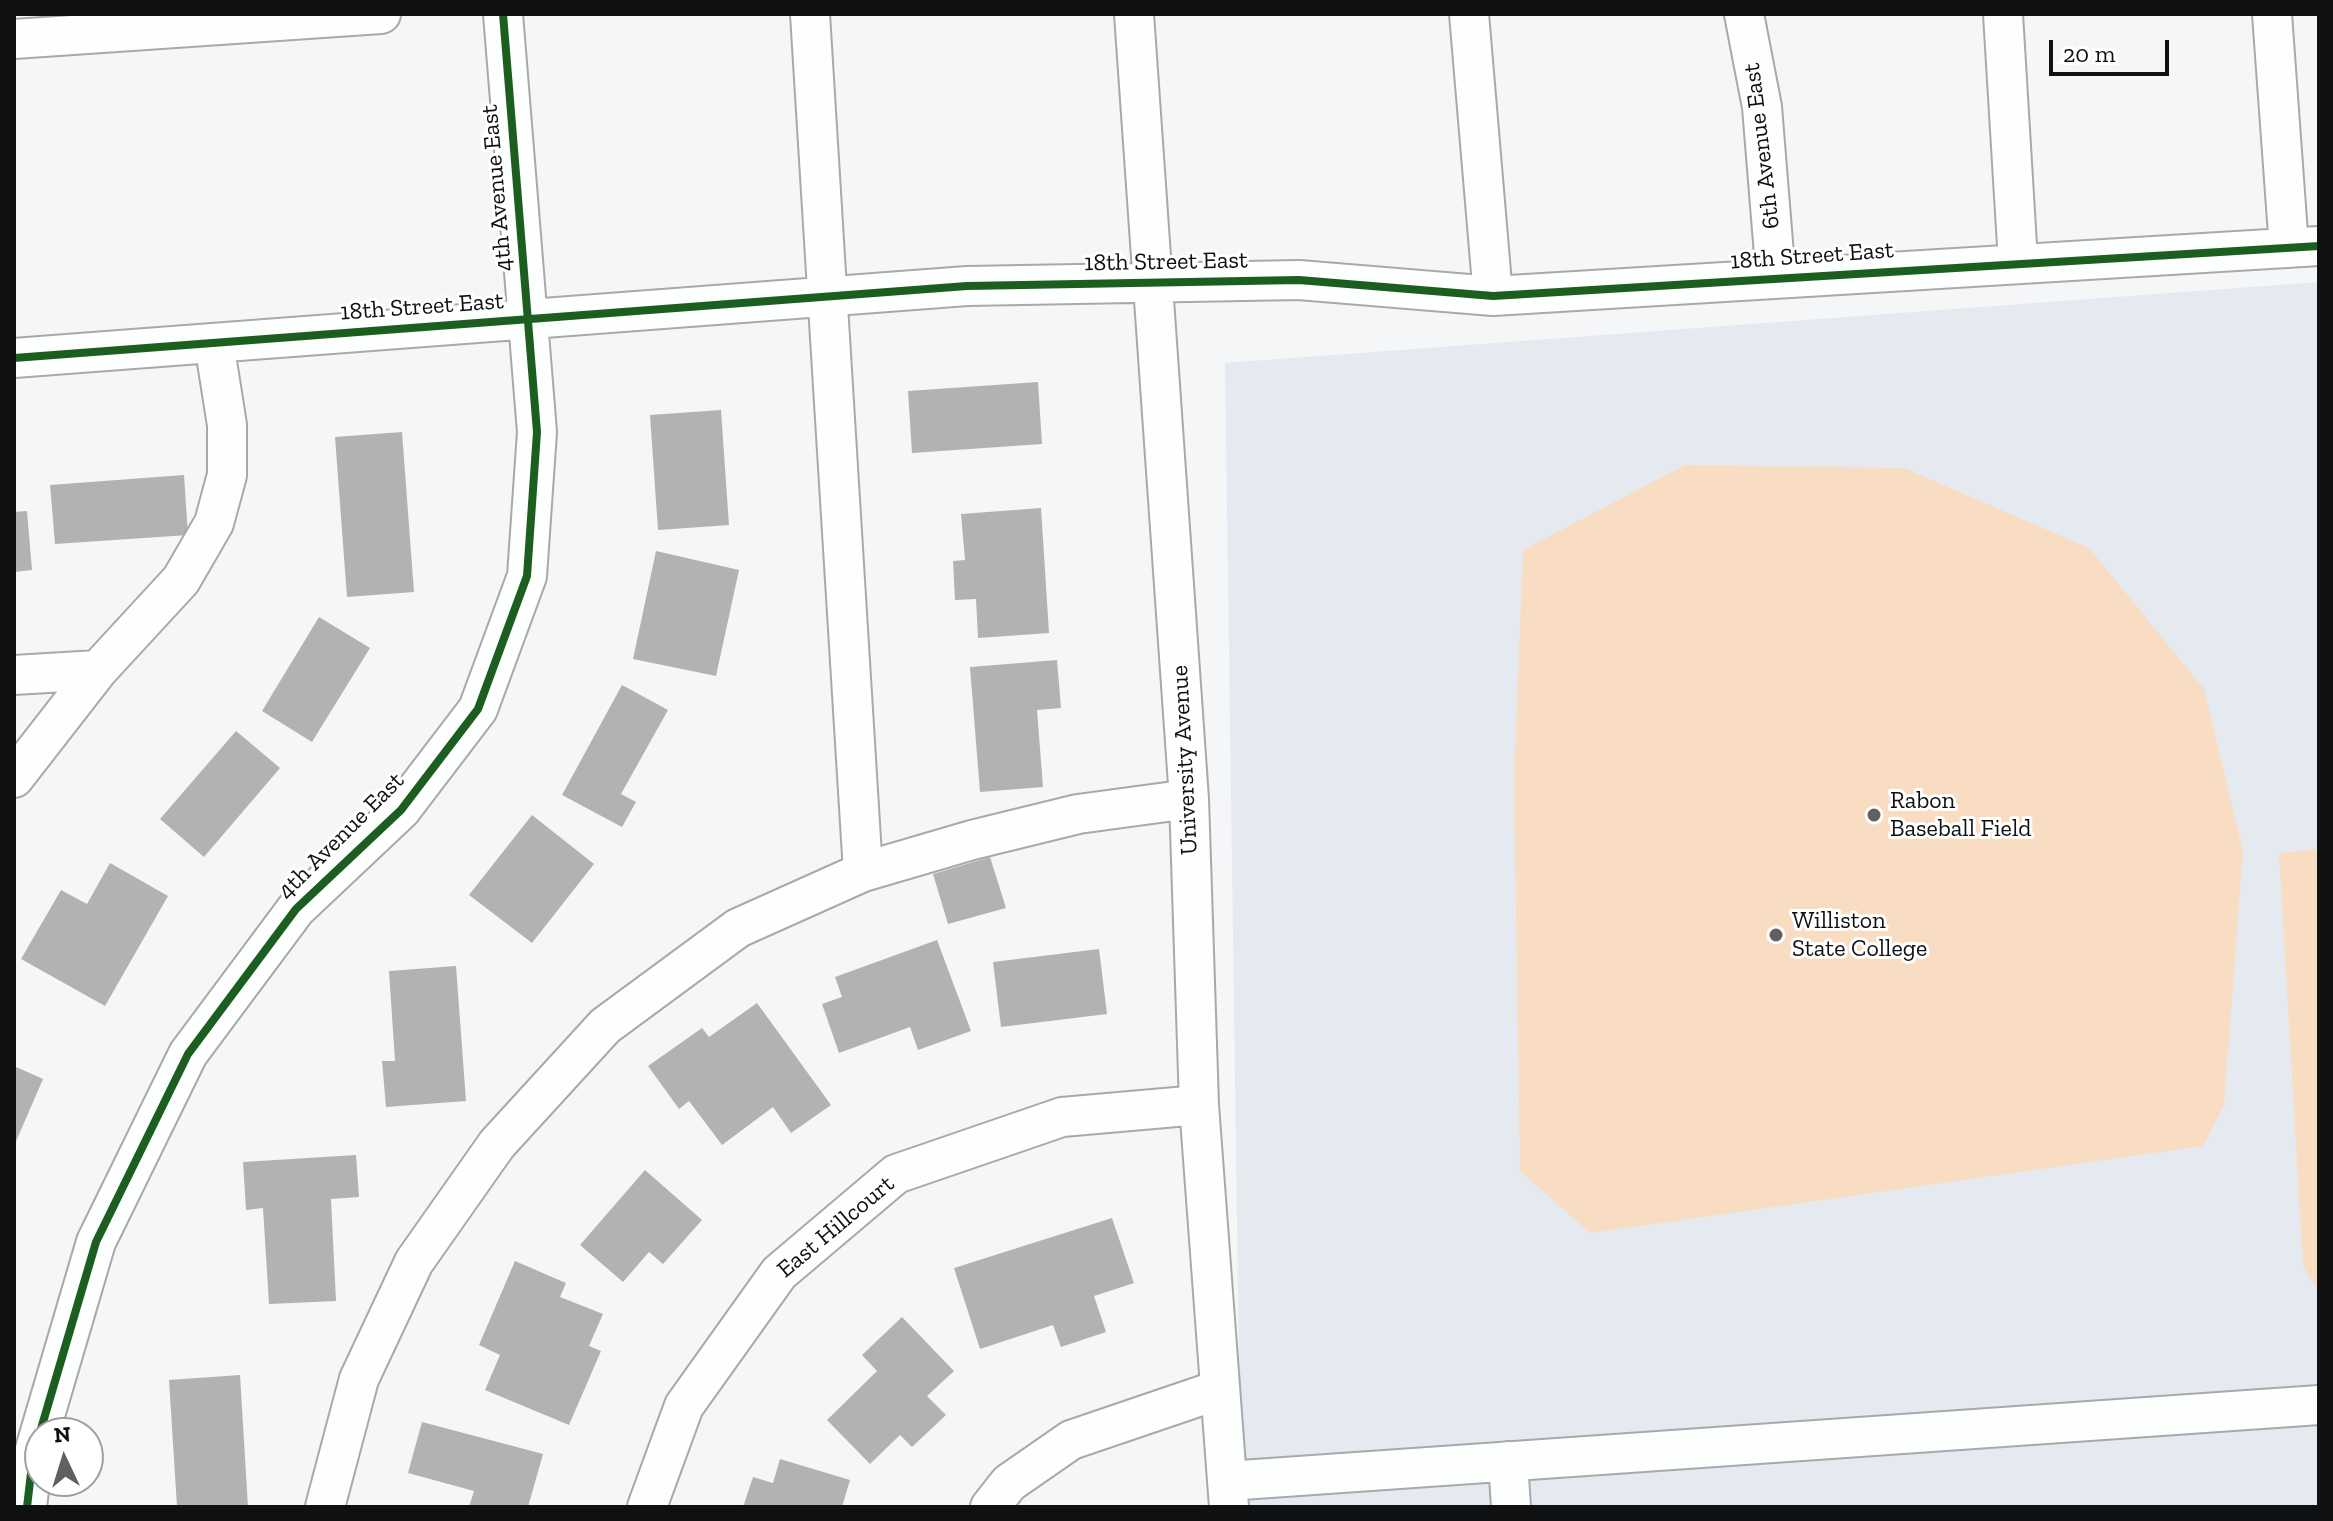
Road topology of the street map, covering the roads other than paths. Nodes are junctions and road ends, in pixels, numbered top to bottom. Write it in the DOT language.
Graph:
graph roads {
  1 [pos="381,14"];
  2 [pos="503,14"];
  3 [pos="810,14"];
  4 [pos="1134,14"];
  5 [pos="1469,14"];
  6 [pos="1744,14"];
  7 [pos="2003,14"];
  8 [pos="2272,14"];
  9 [pos="14,39"];
  10 [pos="2304,247"];
  11 [pos="2018,262"];
  12 [pos="1776,279"];
  13 [pos="1153,282"];
  14 [pos="828,296"];
  15 [pos="1493,296"];
  16 [pos="528,319"];
  17 [pos="214,343"];
  18 [pos="14,358"];
  19 [pos="98,670"];
  20 [pos="14,675"];
  21 [pos="14,778"];
  22 [pos="1189,799"];
  23 [pos="863,872"];
  24 [pos="1199,1105"];
  25 [pos="1218,1390"];
  26 [pos="2319,1405"];
  27 [pos="1508,1461"];
  28 [pos="1228,1494"];
  29 [pos="27,1507"];
  30 [pos="325,1507"];
  31 [pos="647,1507"];
  32 [pos="990,1507"];
  33 [pos="1511,1507"];
  1 -- 9 [label="street"];
  2 -- 16 [label="street, 4th Avenue East"];
  3 -- 14 [label="street"];
  4 -- 13 [label="street, University Avenue"];
  5 -- 15 [label="street"];
  6 -- 12 [label="street, 6th Avenue East"];
  7 -- 11 [label="street"];
  8 -- 10 [label="street"];
  10 -- 11 [label="street, 18th Street East"];
  11 -- 12 [label="street, 18th Street East"];
  12 -- 15 [label="street, 18th Street East"];
  13 -- 14 [label="street, 18th Street East"];
  13 -- 15 [label="street, 18th Street East"];
  13 -- 22 [label="street, University Avenue"];
  14 -- 16 [label="street, 18th Street East"];
  14 -- 23 [label="street"];
  16 -- 17 [label="street, 18th Street East"];
  16 -- 29 [label="street, 4th Avenue East"];
  17 -- 18 [label="street, 18th Street East"];
  17 -- 19 [label="street"];
  19 -- 20 [label="street"];
  19 -- 21 [label="street"];
  22 -- 23 [label="street"];
  22 -- 24 [label="street, University Avenue"];
  23 -- 30 [label="street"];
  24 -- 25 [label="street, University Avenue"];
  24 -- 31 [label="street, East Hillcourt"];
  25 -- 28 [label="street, University Avenue"];
  25 -- 32 [label="street"];
  26 -- 27 [label="street"];
  27 -- 28 [label="street"];
  27 -- 33 [label="street"];
}
